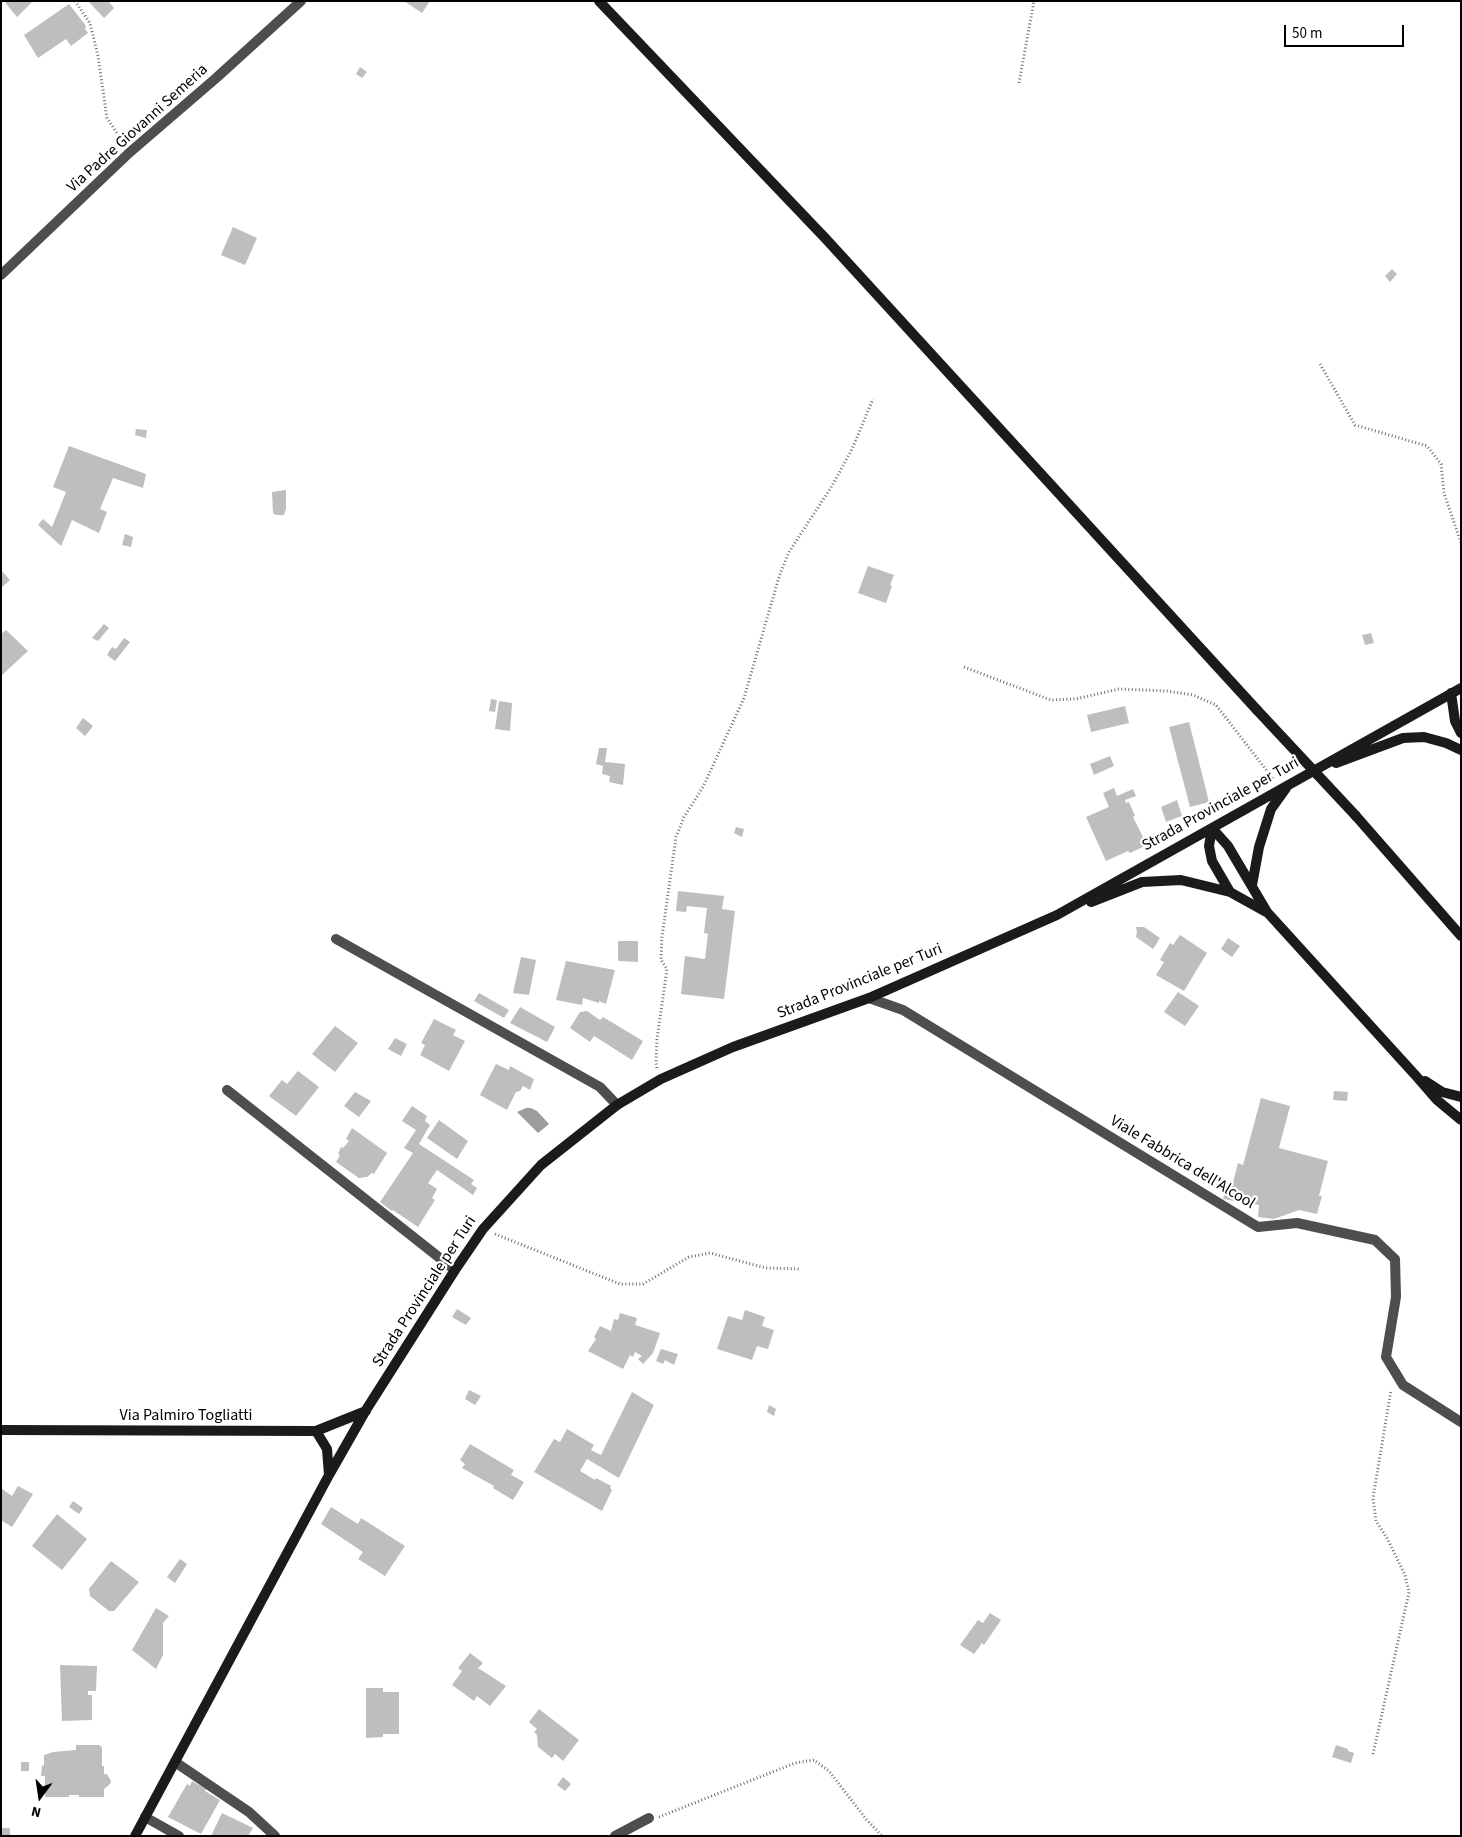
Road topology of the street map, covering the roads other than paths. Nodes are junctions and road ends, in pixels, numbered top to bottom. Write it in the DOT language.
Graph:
graph roads {
  1 [pos="599,1"];
  2 [pos="299,4"];
  3 [pos="1,275"];
  4 [pos="1461,688"];
  5 [pos="1450,693"];
  6 [pos="1461,701"];
  7 [pos="1461,733"];
  8 [pos="1461,750"];
  9 [pos="1305,775"];
  10 [pos="1285,787"];
  11 [pos="1212,828"];
  12 [pos="1252,885"];
  13 [pos="1230,892"];
  14 [pos="1267,912"];
  15 [pos="1057,915"];
  16 [pos="1461,937"];
  17 [pos="336,939"];
  18 [pos="869,998"];
  19 [pos="1417,1077"];
  20 [pos="227,1090"];
  21 [pos="1461,1097"];
  22 [pos="617,1105"];
  23 [pos="1461,1120"];
  24 [pos="454,1270"];
  25 [pos="366,1410"];
  26 [pos="1461,1422"];
  27 [pos="1,1430"];
  28 [pos="316,1431"];
  29 [pos="329,1475"];
  30 [pos="175,1762"];
  31 [pos="145,1817"];
  32 [pos="649,1818"];
  33 [pos="135,1836"];
  34 [pos="179,1836"];
  35 [pos="275,1836"];
  36 [pos="614,1836"];
  1 -- 16 [label="main road, bridge"];
  2 -- 3 [label="street, Via Padre Giovanni Semeria"];
  4 -- 5 [label="main road, Strada Provinciale per Turi"];
  5 -- 6 [label="main road"];
  5 -- 7 [label="main road"];
  5 -- 9 [label="main road, Strada Provinciale per Turi"];
  8 -- 9 [label="main road"];
  9 -- 10 [label="main road, Strada Provinciale per Turi"];
  10 -- 11 [label="main road, Strada Provinciale per Turi"];
  10 -- 12 [label="main road"];
  11 -- 12 [label="main road"];
  11 -- 13 [label="main road"];
  11 -- 15 [label="main road, Strada Provinciale per Turi"];
  12 -- 14 [label="main road"];
  13 -- 14 [label="main road"];
  13 -- 15 [label="main road"];
  14 -- 19 [label="main road"];
  15 -- 18 [label="main road, Strada Provinciale per Turi"];
  17 -- 22 [label="street"];
  18 -- 22 [label="main road, Strada Provinciale per Turi"];
  18 -- 26 [label="street, Viale Fabbrica dell'Alcool"];
  19 -- 21 [label="main road"];
  19 -- 23 [label="main road"];
  20 -- 24 [label="street"];
  22 -- 24 [label="main road, Strada Provinciale per Turi"];
  24 -- 25 [label="main road, Strada Provinciale per Turi"];
  25 -- 28 [label="main road, Via Palmiro Togliatti"];
  25 -- 29 [label="main road, Strada Provinciale per Turi"];
  27 -- 28 [label="main road, Via Palmiro Togliatti"];
  28 -- 29 [label="main road"];
  29 -- 30 [label="main road, Strada Provinciale per Turi"];
  30 -- 31 [label="main road, Strada Provinciale per Turi"];
  30 -- 35 [label="street"];
  31 -- 33 [label="main road, Strada Provinciale per Turi"];
  31 -- 34 [label="street"];
  32 -- 36 [label="street"];
}
